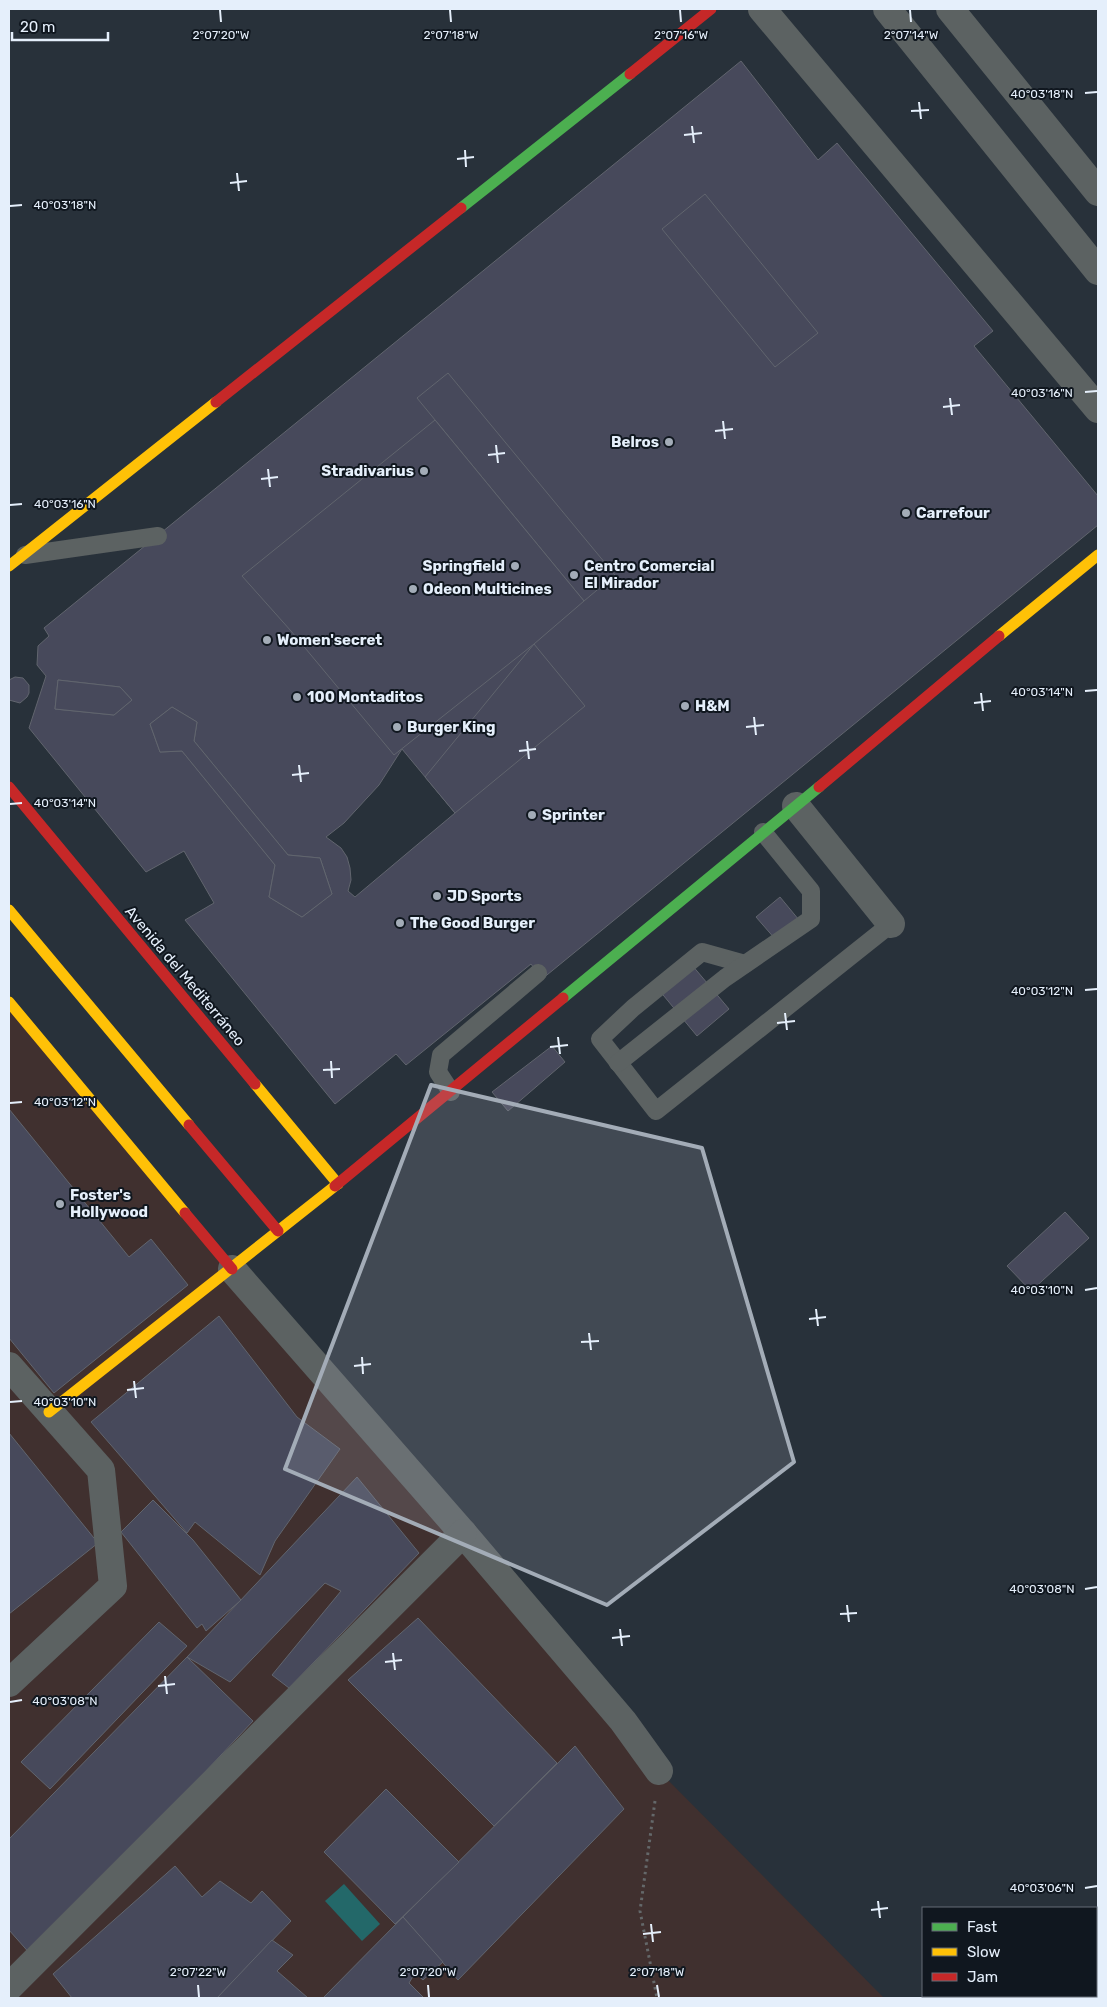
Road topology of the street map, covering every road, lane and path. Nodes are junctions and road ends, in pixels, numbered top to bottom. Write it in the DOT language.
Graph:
graph roads {
  1 [pos="711,9"];
  2 [pos="762,9"];
  3 [pos="887,9"];
  4 [pos="950,9"];
  5 [pos="1098,192"];
  6 [pos="1098,271"];
  7 [pos="1098,409"];
  8 [pos="158,536"];
  9 [pos="1098,555"];
  10 [pos="15,561"];
  11 [pos="9,787"];
  12 [pos="796,806"];
  13 [pos="763,832"];
  14 [pos="9,910"];
  15 [pos="891,924"];
  16 [pos="745,964"];
  17 [pos="538,973"];
  18 [pos="9,1002"];
  19 [pos="618,1063"];
  20 [pos="451,1092"];
  21 [pos="338,1184"];
  22 [pos="278,1231"];
  23 [pos="232,1269"];
  24 [pos="9,1366"];
  25 [pos="49,1412"];
  26 [pos="463,1533"];
  27 [pos="9,1683"];
  28 [pos="659,1771"];
  29 [pos="9,1987"];
  30 [pos="9,1995"];
  31 [pos="12,1998"];
  32 [pos="657,1998"];
  1 -- 10 [label="street"];
  2 -- 7 [label="street"];
  3 -- 6 [label="street"];
  4 -- 5 [label="street"];
  8 -- 10 [label="lane"];
  9 -- 12 [label="street"];
  11 -- 21 [label="street, Avenida del Mediterráneo"];
  12 -- 13 [label="street"];
  12 -- 15 [label="street"];
  13 -- 16 [label="lane"];
  13 -- 20 [label="street"];
  14 -- 22 [label="street"];
  15 -- 19 [label="lane"];
  16 -- 19 [label="lane"];
  16 -- 19 [label="lane"];
  17 -- 20 [label="lane"];
  18 -- 23 [label="street"];
  20 -- 21 [label="street"];
  21 -- 22 [label="street"];
  22 -- 23 [label="street"];
  23 -- 25 [label="street"];
  23 -- 26 [label="street"];
  24 -- 25 [label="street"];
  25 -- 27 [label="street"];
  26 -- 28 [label="street"];
  26 -- 29 [label="street"];
  28 -- 32 [label="path"];
  30 -- 31 [label="street"];
}
